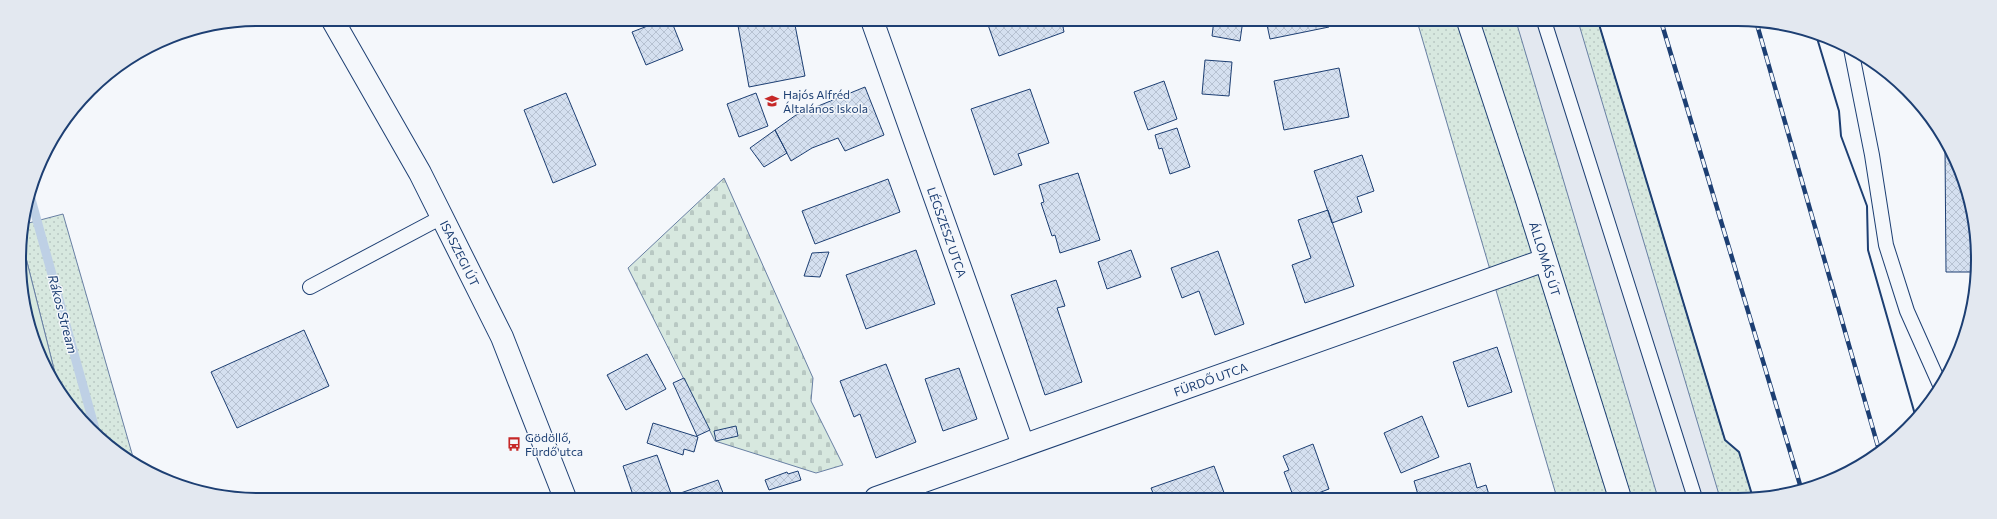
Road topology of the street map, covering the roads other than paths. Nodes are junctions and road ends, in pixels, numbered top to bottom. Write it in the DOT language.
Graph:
graph roads {
  1 [pos="336,26"];
  2 [pos="874,26"];
  3 [pos="1470,26"];
  4 [pos="1546,26"];
  5 [pos="1852,56"];
  6 [pos="442,217"];
  7 [pos="1545,260"];
  8 [pos="310,287"];
  9 [pos="1938,380"];
  10 [pos="1023,445"];
  11 [pos="563,493"];
  12 [pos="890,493"];
  13 [pos="1618,493"];
  14 [pos="1693,493"];
  1 -- 6 [label="street, ISASZEGI ÚT"];
  2 -- 10 [label="street, LÉGSZESZ UTCA"];
  3 -- 7 [label="street, ÁLLOMÁS ÚT"];
  4 -- 14 [label="lane"];
  5 -- 9 [label="lane"];
  6 -- 8 [label="lane"];
  6 -- 11 [label="street, ISASZEGI ÚT"];
  7 -- 10 [label="street, FÜRDŐ UTCA"];
  7 -- 13 [label="street, ÁLLOMÁS ÚT"];
  10 -- 12 [label="street, FÜRDŐ UTCA"];
}
